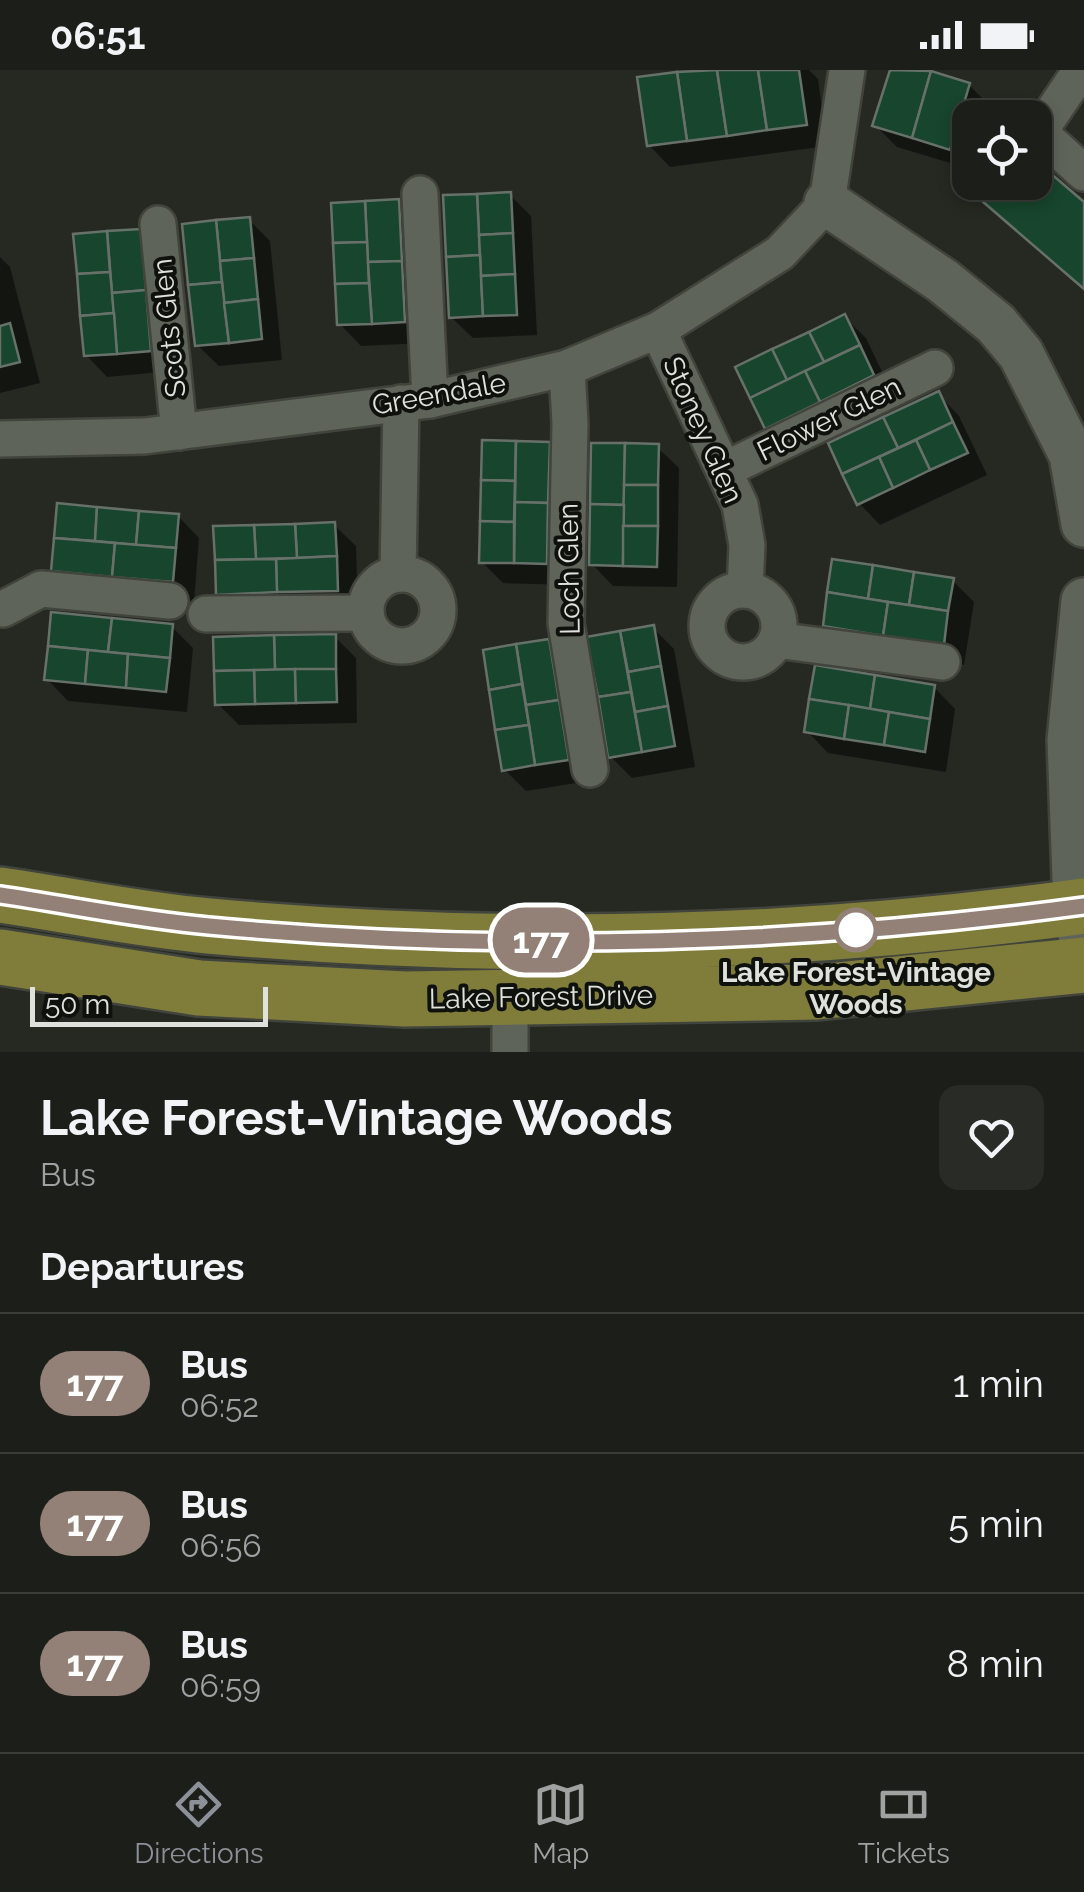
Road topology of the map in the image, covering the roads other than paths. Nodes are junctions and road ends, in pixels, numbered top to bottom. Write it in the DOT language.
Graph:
graph roads {
  1 [pos="848,70"];
  2 [pos="1082,70"];
  3 [pos="1084,173"];
  4 [pos="420,194"];
  5 [pos="826,203"];
  6 [pos="158,224"];
  7 [pos="658,330"];
  8 [pos="567,368"];
  9 [pos="935,368"];
  10 [pos="416,402"];
  11 [pos="179,432"];
  12 [pos="0,439"];
  13 [pos="1078,452"];
  14 [pos="724,470"];
  15 [pos="1084,524"];
  16 [pos="398,574"];
  17 [pos="744,590"];
  18 [pos="1084,600"];
  19 [pos="170,601"];
  20 [pos="366,613"];
  21 [pos="206,614"];
  22 [pos="1,618"];
  23 [pos="776,640"];
  24 [pos="942,662"];
  25 [pos="590,769"];
  26 [pos="0,895"];
  27 [pos="1082,922"];
  28 [pos="345,935"];
  29 [pos="708,937"];
  30 [pos="0,957"];
  31 [pos="1084,965"];
  32 [pos="510,1026"];
  1 -- 5 [label="street"];
  2 -- 3 [label="street"];
  4 -- 10 [label="street"];
  5 -- 7 [label="street, Greendale"];
  5 -- 13 [label="street"];
  6 -- 11 [label="street, Scots Glen"];
  7 -- 8 [label="street, Greendale"];
  7 -- 14 [label="street, Stoney Glen"];
  8 -- 10 [label="street, Greendale"];
  8 -- 25 [label="street, Loch Glen"];
  9 -- 14 [label="street, Flower Glen"];
  10 -- 11 [label="street, Greendale"];
  10 -- 16 [label="street"];
  11 -- 12 [label="street, Greendale"];
  13 -- 15 [label="street"];
  14 -- 17 [label="street, Stoney Glen"];
  16 -- 20 [label="street"];
  16 -- 20 [label="street"];
  17 -- 23 [label="street"];
  17 -- 23 [label="street"];
  18 -- 27 [label="street"];
  19 -- 22 [label="street"];
  20 -- 21 [label="street"];
  23 -- 24 [label="street"];
  26 -- 28 [label="main road, Lake Forest Drive"];
  27 -- 29 [label="main road, Lake Forest Drive"];
  28 -- 29 [label="main road, Lake Forest Drive"];
  28 -- 32 [label="main road"];
  29 -- 32 [label="main road"];
  30 -- 32 [label="main road, Lake Forest Drive"];
  31 -- 32 [label="main road, Lake Forest Drive"];
}
